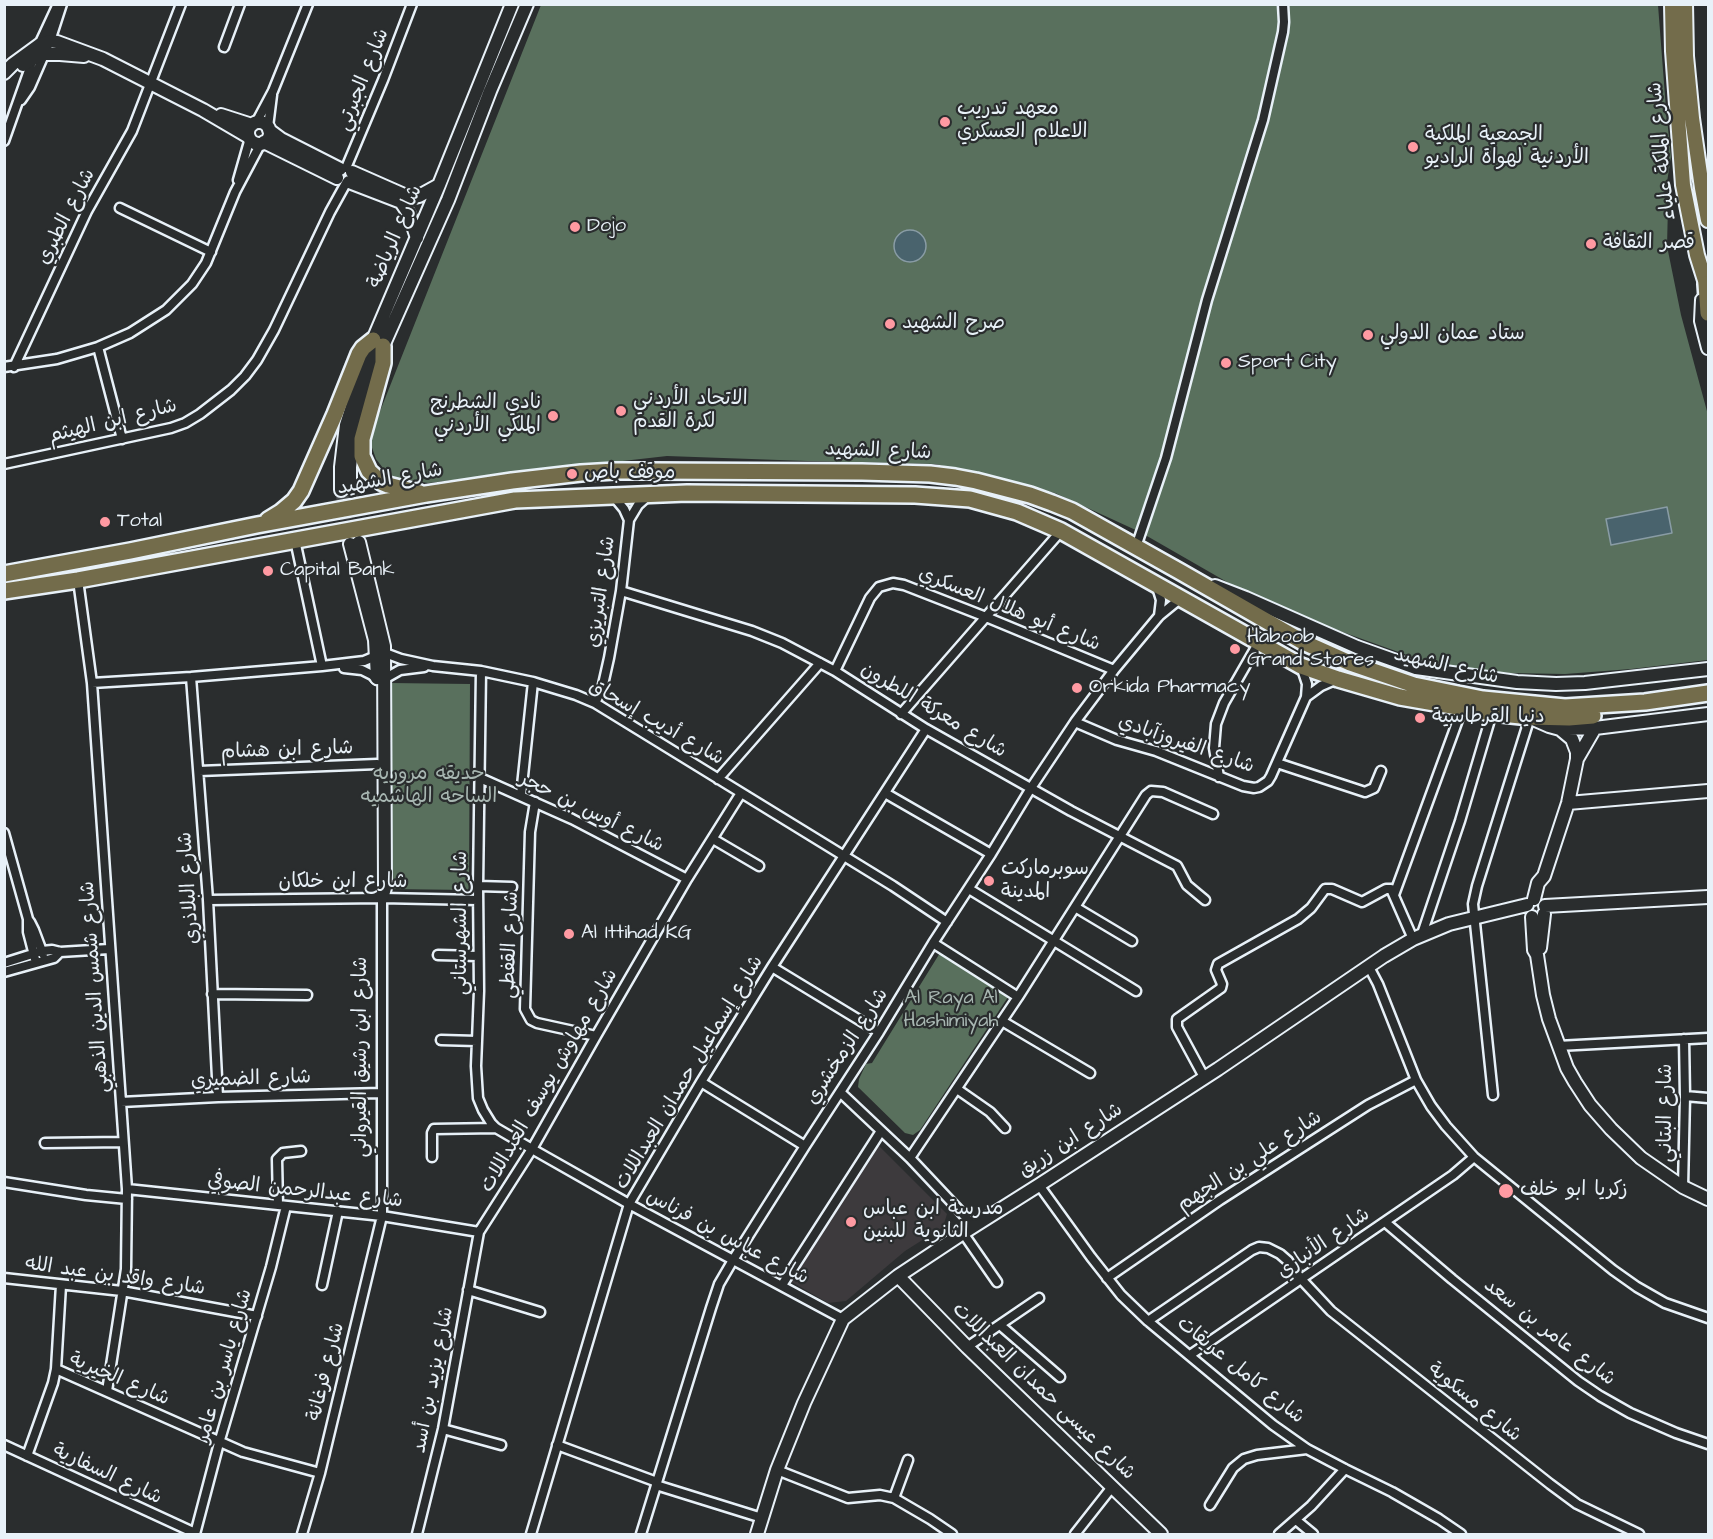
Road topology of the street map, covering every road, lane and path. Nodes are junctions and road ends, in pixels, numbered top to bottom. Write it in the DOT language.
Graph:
graph roads {
  1 [pos="60,4"];
  2 [pos="181,4"];
  3 [pos="240,4"];
  4 [pos="308,4"];
  5 [pos="412,4"];
  6 [pos="512,4"];
  7 [pos="527,4"];
  8 [pos="1283,4"];
  9 [pos="1672,4"];
  10 [pos="1685,4"];
  11 [pos="224,47"];
  12 [pos="42,50"];
  13 [pos="5,73"];
  14 [pos="150,83"];
  15 [pos="273,91"];
  16 [pos="469,110"];
  17 [pos="481,115"];
  18 [pos="269,129"];
  19 [pos="255,135"];
  20 [pos="4,141"];
  21 [pos="344,176"];
  22 [pos="439,185"];
  23 [pos="120,208"];
  24 [pos="1708,220"];
  25 [pos="417,238"];
  26 [pos="211,252"];
  27 [pos="1707,287"];
  28 [pos="1708,314"];
  29 [pos="378,343"];
  30 [pos="98,347"];
  31 [pos="1708,348"];
  32 [pos="4,367"];
  33 [pos="14,367"];
  34 [pos="122,439"];
  35 [pos="4,464"];
  36 [pos="346,489"];
  37 [pos="650,493"];
  38 [pos="426,494"];
  39 [pos="611,495"];
  40 [pos="629,520"];
  41 [pos="257,525"];
  42 [pos="1061,531"];
  43 [pos="294,540"];
  44 [pos="355,543"];
  45 [pos="1136,547"];
  46 [pos="4,573"];
  47 [pos="78,580"];
  48 [pos="1156,584"];
  49 [pos="1202,585"];
  50 [pos="4,591"];
  51 [pos="621,591"];
  52 [pos="1181,598"];
  53 [pos="1159,616"];
  54 [pos="986,617"];
  55 [pos="1259,642"];
  56 [pos="380,654"];
  57 [pos="820,663"];
  58 [pos="322,666"];
  59 [pos="433,666"];
  60 [pos="1301,666"];
  61 [pos="1708,669"];
  62 [pos="1114,670"];
  63 [pos="481,671"];
  64 [pos="835,671"];
  65 [pos="1381,674"];
  66 [pos="191,677"];
  67 [pos="1338,679"];
  68 [pos="381,680"];
  69 [pos="92,682"];
  70 [pos="533,682"];
  71 [pos="1708,691"];
  72 [pos="1306,697"];
  73 [pos="1708,702"];
  74 [pos="595,703"];
  75 [pos="1462,709"];
  76 [pos="1492,713"];
  77 [pos="901,714"];
  78 [pos="1708,714"];
  79 [pos="1530,717"];
  80 [pos="1075,722"];
  81 [pos="1595,728"];
  82 [pos="926,729"];
  83 [pos="1560,729"];
  84 [pos="1577,759"];
  85 [pos="1277,763"];
  86 [pos="377,764"];
  87 [pos="199,771"];
  88 [pos="1381,771"];
  89 [pos="1219,777"];
  90 [pos="480,778"];
  91 [pos="718,779"];
  92 [pos="1031,788"];
  93 [pos="1708,791"];
  94 [pos="741,793"];
  95 [pos="885,793"];
  96 [pos="520,795"];
  97 [pos="535,802"];
  98 [pos="1568,803"];
  99 [pos="1213,814"];
  100 [pos="4,833"];
  101 [pos="1119,837"];
  102 [pos="713,839"];
  103 [pos="991,854"];
  104 [pos="843,857"];
  105 [pos="759,866"];
  106 [pos="687,879"];
  107 [pos="478,886"];
  108 [pos="512,887"];
  109 [pos="969,889"];
  110 [pos="1394,895"];
  111 [pos="1708,897"];
  112 [pos="382,898"];
  113 [pos="208,900"];
  114 [pos="478,900"];
  115 [pos="1205,900"];
  116 [pos="1075,907"];
  117 [pos="1536,908"];
  118 [pos="1473,917"];
  119 [pos="947,922"];
  120 [pos="1417,936"];
  121 [pos="1053,941"];
  122 [pos="1132,941"];
  123 [pos="933,943"];
  124 [pos="109,949"];
  125 [pos="438,954"];
  126 [pos="478,956"];
  127 [pos="39,957"];
  128 [pos="4,963"];
  129 [pos="772,967"];
  130 [pos="1369,967"];
  131 [pos="4,972"];
  132 [pos="1136,991"];
  133 [pos="212,994"];
  134 [pos="307,995"];
  135 [pos="1018,997"];
  136 [pos="1002,1021"];
  137 [pos="879,1032"];
  138 [pos="596,1036"];
  139 [pos="1708,1038"];
  140 [pos="441,1040"];
  141 [pos="1684,1040"];
  142 [pos="477,1041"];
  143 [pos="1558,1046"];
  144 [pos="1090,1072"];
  145 [pos="1204,1077"];
  146 [pos="1416,1080"];
  147 [pos="701,1082"];
  148 [pos="957,1089"];
  149 [pos="381,1092"];
  150 [pos="840,1092"];
  151 [pos="1493,1095"];
  152 [pos="1685,1096"];
  153 [pos="219,1097"];
  154 [pos="1708,1098"];
  155 [pos="121,1102"];
  156 [pos="496,1128"];
  157 [pos="1005,1128"];
  158 [pos="881,1131"];
  159 [pos="123,1142"];
  160 [pos="45,1143"];
  161 [pos="804,1146"];
  162 [pos="532,1149"];
  163 [pos="301,1150"];
  164 [pos="432,1157"];
  165 [pos="1474,1157"];
  166 [pos="910,1158"];
  167 [pos="4,1182"];
  168 [pos="1039,1185"];
  169 [pos="1683,1187"];
  170 [pos="127,1190"];
  171 [pos="1708,1198"];
  172 [pos="127,1199"];
  173 [pos="629,1204"];
  174 [pos="282,1205"];
  175 [pos="338,1211"];
  176 [pos="382,1216"];
  177 [pos="1385,1222"];
  178 [pos="974,1226"];
  179 [pos="479,1232"];
  180 [pos="963,1233"];
  181 [pos="733,1260"];
  182 [pos="898,1276"];
  183 [pos="4,1278"];
  184 [pos="1107,1278"];
  185 [pos="1302,1280"];
  186 [pos="997,1282"];
  187 [pos="60,1285"];
  188 [pos="321,1285"];
  189 [pos="782,1286"];
  190 [pos="468,1290"];
  191 [pos="122,1291"];
  192 [pos="1040,1298"];
  193 [pos="540,1311"];
  194 [pos="257,1316"];
  195 [pos="1708,1318"];
  196 [pos="843,1319"];
  197 [pos="1148,1321"];
  198 [pos="1000,1325"];
  199 [pos="967,1347"];
  200 [pos="1190,1355"];
  201 [pos="56,1369"];
  202 [pos="1060,1377"];
  203 [pos="107,1391"];
  204 [pos="443,1429"];
  205 [pos="219,1443"];
  206 [pos="501,1444"];
  207 [pos="1708,1444"];
  208 [pos="4,1445"];
  209 [pos="557,1445"];
  210 [pos="1307,1449"];
  211 [pos="27,1456"];
  212 [pos="908,1460"];
  213 [pos="1345,1469"];
  214 [pos="777,1470"];
  215 [pos="320,1473"];
  216 [pos="657,1484"];
  217 [pos="1112,1487"];
  218 [pos="894,1498"];
  219 [pos="1210,1505"];
  220 [pos="762,1518"];
  221 [pos="1296,1520"];
  222 [pos="195,1534"];
  223 [pos="302,1534"];
  224 [pos="417,1534"];
  225 [pos="531,1534"];
  226 [pos="641,1534"];
  227 [pos="757,1534"];
  228 [pos="952,1534"];
  229 [pos="1075,1534"];
  230 [pos="1161,1534"];
  231 [pos="1279,1534"];
  232 [pos="1313,1534"];
  233 [pos="1461,1534"];
  234 [pos="1639,1534"];
  1 -- 12 [label="street"];
  2 -- 14 [label="street, شارع الطبري"];
  3 -- 11 [label="street"];
  4 -- 15 [label="street"];
  5 -- 21 [label="street, شارع الجبرتي"];
  6 -- 16 [label="street, شارع الرياضة"];
  7 -- 17 [label="street, شارع الرياضة"];
  8 -- 45 [label="street"];
  9 -- 27 [label="main road, شارع الملكة علياء"];
  10 -- 24 [label="main road, شارع الملكة علياء"];
  12 -- 13 [label="street"];
  12 -- 14 [label="street"];
  12 -- 20 [label="street"];
  14 -- 19 [label="street"];
  14 -- 33 [label="street, شارع الطبري"];
  15 -- 18 [label="street"];
  15 -- 19 [label="street"];
  16 -- 17 [label="street"];
  16 -- 22 [label="street, شارع الرياضة"];
  17 -- 29 [label="street, شارع الرياضة"];
  18 -- 19 [label="street"];
  18 -- 21 [label="street"];
  19 -- 21 [label="street"];
  19 -- 26 [label="street"];
  21 -- 22 [label="street"];
  21 -- 25 [label="street"];
  21 -- 34 [label="street, شارع ابن الهيثم"];
  22 -- 25 [label="street, شارع الرياضة"];
  23 -- 26 [label="street"];
  25 -- 29 [label="street, شارع الرياضة"];
  26 -- 30 [label="street"];
  27 -- 28 [label="highway"];
  27 -- 31 [label="street"];
  29 -- 36 [label="street, شارع الرياضة"];
  29 -- 38 [label="highway"];
  29 -- 41 [label="highway"];
  30 -- 33 [label="street"];
  30 -- 34 [label="street"];
  32 -- 33 [label="street"];
  34 -- 35 [label="street, شارع ابن الهيثم"];
  37 -- 39 [label="highway, شارع الشهيد"];
  37 -- 40 [label="street, شارع التبريزي"];
  37 -- 42 [label="highway, شارع الشهيد"];
  38 -- 41 [label="highway, شارع الشهيد"];
  38 -- 45 [label="highway, شارع الشهيد"];
  39 -- 40 [label="street, شارع التبريزي"];
  39 -- 43 [label="highway, شارع الشهيد"];
  40 -- 51 [label="street, شارع التبريزي"];
  41 -- 46 [label="highway, شارع الشهيد"];
  42 -- 48 [label="highway, شارع الشهيد"];
  42 -- 54 [label="street"];
  43 -- 47 [label="highway, شارع الشهيد"];
  43 -- 58 [label="street"];
  44 -- 56 [label="street"];
  45 -- 49 [label="highway, شارع الشهيد"];
  47 -- 50 [label="highway, شارع الشهيد"];
  47 -- 69 [label="street, شارع شمس الدين الذهبي"];
  48 -- 52 [label="highway, شارع الشهيد"];
  48 -- 53 [label="street"];
  49 -- 61 [label="street"];
  49 -- 65 [label="highway, شارع الشهيد"];
  51 -- 57 [label="street, شارع معركة اللطرون"];
  51 -- 74 [label="street, شارع التبريزي"];
  52 -- 53 [label="street, شارع الزمخشري"];
  52 -- 55 [label="highway, شارع الشهيد"];
  53 -- 62 [label="street, شارع الزمخشري"];
  54 -- 62 [label="street, شارع أبو هلال العسكري"];
  54 -- 64 [label="street, شارع أبو هلال العسكري"];
  54 -- 77 [label="street"];
  55 -- 60 [label="highway, شارع الشهيد"];
  55 -- 89 [label="street"];
  56 -- 58 [label="street"];
  56 -- 59 [label="street, شارع أديب إسحاق"];
  56 -- 68 [label="street"];
  57 -- 64 [label="street, شارع معركة اللطرون"];
  57 -- 91 [label="street"];
  58 -- 66 [label="street"];
  58 -- 68 [label="street"];
  59 -- 63 [label="street, شارع أديب إسحاق"];
  59 -- 68 [label="street, شارع أديب إسحاق"];
  60 -- 67 [label="highway, شارع الشهيد"];
  60 -- 72 [label="street"];
  62 -- 80 [label="street, شارع الزمخشري"];
  63 -- 70 [label="street, شارع أديب إسحاق"];
  63 -- 90 [label="street, شارع الشهرستاني"];
  64 -- 77 [label="street, شارع معركة اللطرون"];
  65 -- 71 [label="highway"];
  65 -- 71 [label="highway, شارع الشهيد"];
  66 -- 69 [label="street"];
  66 -- 87 [label="street, شارع البلاذري"];
  67 -- 72 [label="street"];
  67 -- 75 [label="highway, شارع الشهيد"];
  68 -- 86 [label="street, شارع ابن رشيق القيرواني"];
  68 -- 112 [label="street, شارع ابن رشيق القيرواني"];
  69 -- 124 [label="street, شارع شمس الدين الذهبي"];
  70 -- 74 [label="street, شارع أديب إسحاق"];
  70 -- 96 [label="street"];
  72 -- 85 [label="street, شارع الفيروزآبادي"];
  73 -- 79 [label="highway, شارع الشهيد"];
  74 -- 91 [label="street, شارع أديب إسحاق"];
  75 -- 76 [label="highway, شارع الشهيد"];
  75 -- 110 [label="street"];
  76 -- 79 [label="highway, شارع الشهيد"];
  76 -- 120 [label="street"];
  77 -- 82 [label="street, شارع معركة اللطرون"];
  78 -- 81 [label="street"];
  79 -- 83 [label="street"];
  79 -- 118 [label="street"];
  80 -- 89 [label="street, شارع الفيروزآبادي"];
  80 -- 92 [label="street, شارع الزمخشري"];
  81 -- 83 [label="street"];
  81 -- 84 [label="street"];
  82 -- 92 [label="street, شارع معركة اللطرون"];
  82 -- 95 [label="street, شارع إسماعيل حمدان العبداللات"];
  83 -- 84 [label="street"];
  84 -- 98 [label="street"];
  85 -- 88 [label="street"];
  85 -- 89 [label="street, شارع الفيروزآبادي"];
  86 -- 87 [label="street, شارع ابن هشام"];
  86 -- 112 [label="street, شارع ابن رشيق القيرواني"];
  87 -- 113 [label="street, شارع البلاذري"];
  90 -- 96 [label="street, شارع أوس بن حجر"];
  90 -- 107 [label="street, شارع الشهرستاني"];
  91 -- 94 [label="street, شارع أديب إسحاق"];
  92 -- 101 [label="street, شارع معركة اللطرون"];
  92 -- 103 [label="street, شارع الزمخشري"];
  93 -- 98 [label="street"];
  94 -- 102 [label="street, شارع مهاوش يوسف العبداللات"];
  94 -- 104 [label="street, شارع أديب إسحاق"];
  95 -- 103 [label="street"];
  95 -- 104 [label="street, شارع إسماعيل حمدان العبداللات"];
  96 -- 97 [label="street, شارع أوس بن حجر"];
  97 -- 106 [label="street, شارع أوس بن حجر"];
  97 -- 138 [label="street, شارع القفطي"];
  98 -- 117 [label="street"];
  99 -- 101 [label="street"];
  100 -- 127 [label="street"];
  101 -- 115 [label="street, شارع معركة اللطرون"];
  101 -- 116 [label="street"];
  102 -- 105 [label="street"];
  102 -- 106 [label="street, شارع مهاوش يوسف العبداللات"];
  103 -- 109 [label="street, شارع الزمخشري"];
  104 -- 119 [label="street, شارع أديب إسحاق"];
  104 -- 129 [label="street, شارع إسماعيل حمدان العبداللات"];
  106 -- 138 [label="street, شارع مهاوش يوسف العبداللات"];
  107 -- 108 [label="street"];
  107 -- 114 [label="street, شارع الشهرستاني"];
  109 -- 119 [label="street, شارع الزمخشري"];
  109 -- 121 [label="street"];
  110 -- 120 [label="street"];
  110 -- 145 [label="street"];
  111 -- 117 [label="street"];
  112 -- 113 [label="street, شارع ابن خلكان"];
  112 -- 114 [label="street, شارع ابن خلكان"];
  112 -- 149 [label="street, شارع ابن رشيق القيرواني"];
  113 -- 133 [label="street, شارع البلاذري"];
  114 -- 126 [label="street, شارع الشهرستاني"];
  116 -- 121 [label="street"];
  116 -- 122 [label="street"];
  117 -- 118 [label="street, شارع ابن زريق"];
  117 -- 143 [label="street"];
  118 -- 120 [label="street, شارع ابن زريق"];
  118 -- 151 [label="street"];
  119 -- 123 [label="street, شارع الزمخشري"];
  120 -- 130 [label="street, شارع ابن زريق"];
  121 -- 132 [label="street"];
  121 -- 135 [label="street"];
  123 -- 135 [label="street"];
  123 -- 137 [label="street, شارع الزمخشري"];
  124 -- 127 [label="street"];
  124 -- 155 [label="street, شارع شمس الدين الذهبي"];
  125 -- 126 [label="street"];
  126 -- 142 [label="street, شارع الشهرستاني"];
  127 -- 128 [label="street"];
  127 -- 131 [label="street"];
  129 -- 137 [label="street"];
  129 -- 147 [label="street, شارع إسماعيل حمدان العبداللات"];
  130 -- 145 [label="street, شارع ابن زريق"];
  130 -- 146 [label="street"];
  133 -- 134 [label="street"];
  133 -- 153 [label="street, شارع البلاذري"];
  135 -- 136 [label="street"];
  136 -- 144 [label="street"];
  136 -- 148 [label="street"];
  137 -- 150 [label="street, شارع الزمخشري"];
  138 -- 162 [label="street, شارع مهاوش يوسف العبداللات"];
  139 -- 141 [label="street"];
  140 -- 142 [label="street"];
  141 -- 143 [label="street"];
  141 -- 152 [label="street, شارع البتاني"];
  142 -- 156 [label="street, شارع الشهرستاني"];
  143 -- 169 [label="street"];
  145 -- 168 [label="street, شارع ابن زريق"];
  146 -- 165 [label="street"];
  146 -- 184 [label="street, شارع علي بن الجهم"];
  147 -- 161 [label="street"];
  147 -- 173 [label="street, شارع إسماعيل حمدان العبداللات"];
  148 -- 157 [label="street"];
  148 -- 166 [label="street"];
  149 -- 153 [label="street, شارع الضميري"];
  149 -- 176 [label="street, شارع ابن رشيق القيرواني"];
  150 -- 158 [label="street"];
  150 -- 161 [label="street, شارع الزمخشري"];
  152 -- 154 [label="street"];
  152 -- 169 [label="street, شارع البتاني"];
  153 -- 155 [label="street, شارع الضميري"];
  155 -- 159 [label="street, شارع شمس الدين الذهبي"];
  156 -- 162 [label="street, شارع الشهرستاني"];
  156 -- 164 [label="street"];
  158 -- 166 [label="street"];
  158 -- 189 [label="street"];
  159 -- 160 [label="street"];
  159 -- 170 [label="street, شارع شمس الدين الذهبي"];
  161 -- 181 [label="street, شارع الزمخشري"];
  162 -- 173 [label="street, شارع عباس بن فرناس"];
  162 -- 179 [label="street, شارع مهاوش يوسف العبداللات"];
  163 -- 174 [label="street, شارع ياسر بن عامر"];
  165 -- 177 [label="street, شارع الأنباري"];
  165 -- 195 [label="street"];
  166 -- 178 [label="street"];
  167 -- 172 [label="street"];
  168 -- 178 [label="street, شارع ابن زريق"];
  168 -- 184 [label="street, شارع كامل عريقات"];
  169 -- 171 [label="street"];
  170 -- 172 [label="street, شارع شمس الدين الذهبي"];
  170 -- 174 [label="street, شارع عبدالرحمن الصوفي"];
  172 -- 191 [label="street, شارع شمس الدين الذهبي"];
  173 -- 181 [label="street, شارع عباس بن فرناس"];
  173 -- 209 [label="street, شارع إسماعيل حمدان العبداللات"];
  174 -- 175 [label="street, شارع عبدالرحمن الصوفي"];
  174 -- 194 [label="street, شارع ياسر بن عامر"];
  175 -- 176 [label="street, شارع عبدالرحمن الصوفي"];
  175 -- 188 [label="street"];
  176 -- 179 [label="street, شارع عبدالرحمن الصوفي"];
  176 -- 215 [label="street, شارع فرغانة"];
  177 -- 185 [label="street, شارع الأنباري"];
  177 -- 207 [label="street, شارع عامر بن سعد"];
  178 -- 180 [label="street, شارع ابن زريق"];
  179 -- 190 [label="street, شارع يزيد بن أسد"];
  180 -- 182 [label="street, شارع ابن زريق"];
  180 -- 186 [label="street"];
  181 -- 189 [label="street, شارع عباس بن فرناس"];
  181 -- 216 [label="street, شارع الزمخشري"];
  182 -- 196 [label="street, شارع ابن زريق"];
  182 -- 199 [label="street, شارع عيسى حمدان العبداللات"];
  183 -- 187 [label="street, شارع واقد بن عبد الله"];
  184 -- 197 [label="street, شارع كامل عريقات"];
  185 -- 197 [label="street, شارع مسكوية"];
  185 -- 200 [label="street, شارع الأنباري"];
  185 -- 234 [label="street, شارع مسكوية"];
  187 -- 191 [label="street, شارع واقد بن عبد الله"];
  187 -- 201 [label="street"];
  189 -- 196 [label="street, شارع عباس بن فرناس"];
  190 -- 193 [label="street"];
  190 -- 204 [label="street, شارع يزيد بن أسد"];
  191 -- 194 [label="street, شارع واقد بن عبد الله"];
  191 -- 203 [label="street, شارع شمس الدين الذهبي"];
  192 -- 198 [label="street"];
  194 -- 205 [label="street, شارع ياسر بن عامر"];
  196 -- 214 [label="street, شارع ابن زريق"];
  197 -- 200 [label="street, شارع كامل عريقات"];
  198 -- 199 [label="street"];
  198 -- 202 [label="street"];
  199 -- 217 [label="street, شارع عيسى حمدان العبداللات"];
  200 -- 210 [label="street, شارع كامل عريقات"];
  201 -- 203 [label="street, شارع الخيرية"];
  201 -- 211 [label="street, شارع الخيرية"];
  203 -- 205 [label="street, شارع الخيرية"];
  204 -- 206 [label="street"];
  204 -- 224 [label="street, شارع يزيد بن أسد"];
  205 -- 215 [label="street, شارع الخيرية"];
  205 -- 222 [label="street, شارع ياسر بن عامر"];
  208 -- 211 [label="street, شارع السفارية"];
  209 -- 216 [label="street"];
  209 -- 225 [label="street, شارع إسماعيل حمدان العبداللات"];
  210 -- 213 [label="street, شارع كامل عريقات"];
  210 -- 219 [label="street"];
  211 -- 222 [label="street, شارع السفارية"];
  212 -- 218 [label="street"];
  213 -- 221 [label="street"];
  213 -- 233 [label="street, شارع كامل عريقات"];
  214 -- 218 [label="street"];
  214 -- 220 [label="street, شارع ابن زريق"];
  215 -- 223 [label="street, شارع فرغانة"];
  216 -- 220 [label="street"];
  216 -- 226 [label="street, شارع الزمخشري"];
  217 -- 229 [label="street"];
  217 -- 230 [label="street, شارع عيسى حمدان العبداللات"];
  218 -- 228 [label="street"];
  220 -- 227 [label="street, شارع ابن زريق"];
  221 -- 231 [label="street"];
  221 -- 232 [label="street"];
}
